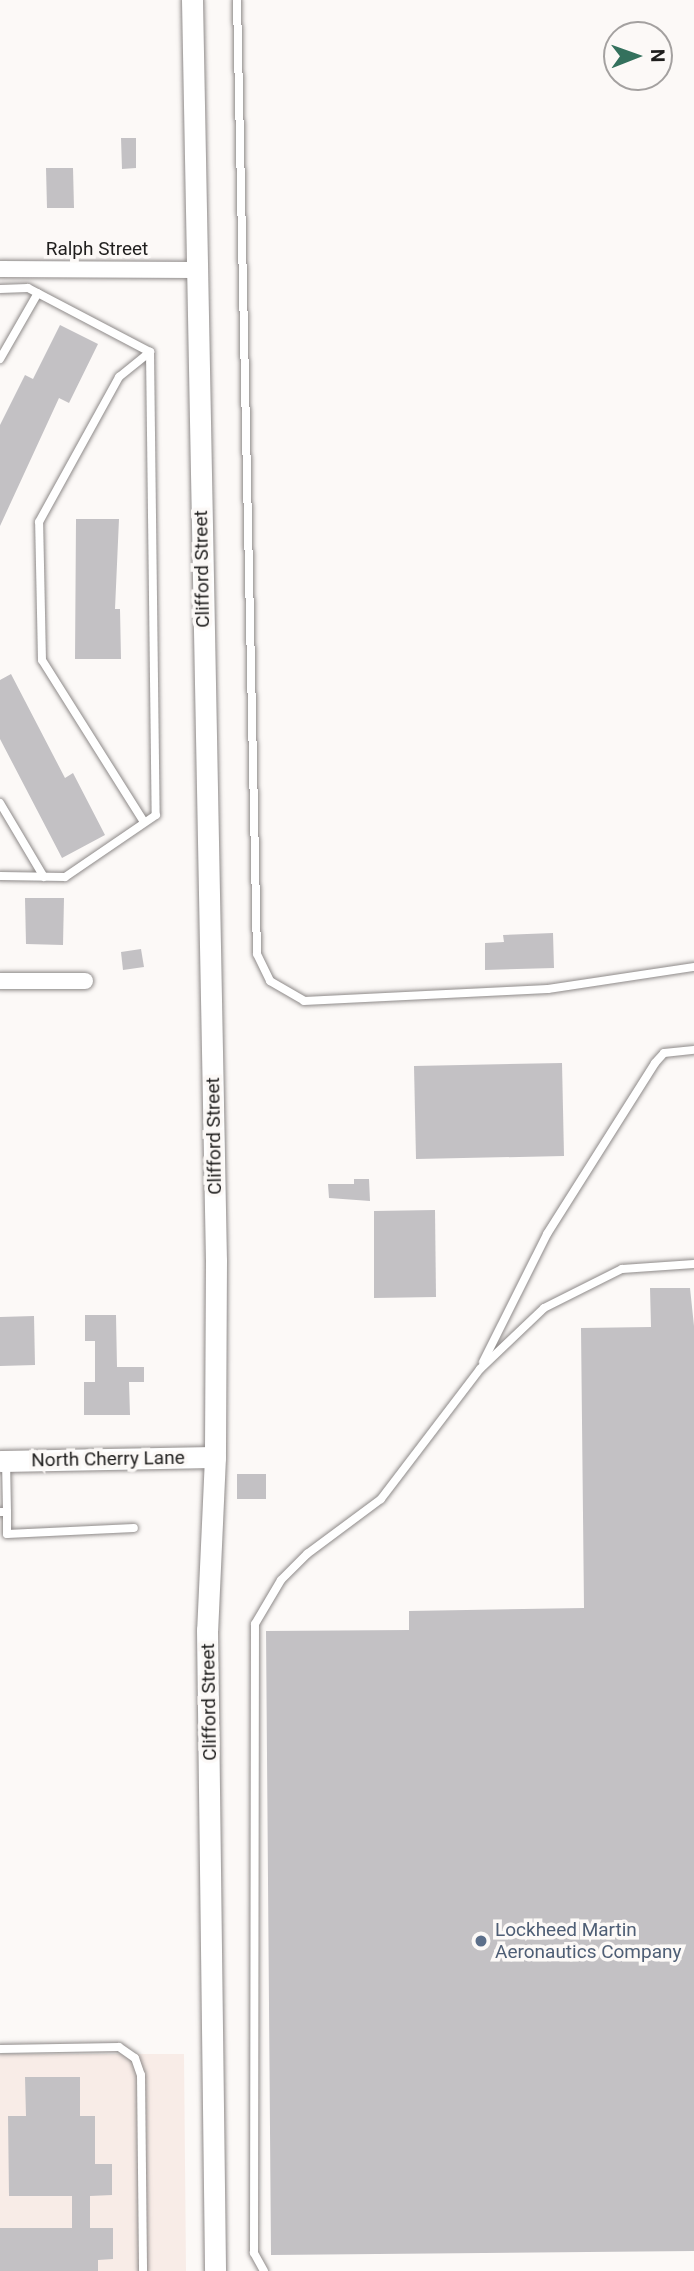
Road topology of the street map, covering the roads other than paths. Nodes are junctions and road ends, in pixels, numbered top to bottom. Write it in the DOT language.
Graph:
graph roads {
  1 [pos="192,0"];
  2 [pos="237,0"];
  3 [pos="0,270"];
  4 [pos="29,270"];
  5 [pos="194,270"];
  6 [pos="28,288"];
  7 [pos="0,289"];
  8 [pos="38,293"];
  9 [pos="150,352"];
  10 [pos="0,359"];
  11 [pos="0,803"];
  12 [pos="144,822"];
  13 [pos="0,876"];
  14 [pos="44,877"];
  15 [pos="694,967"];
  16 [pos="0,981"];
  17 [pos="85,981"];
  18 [pos="694,1050"];
  19 [pos="694,1264"];
  20 [pos="480,1369"];
  21 [pos="215,1457"];
  22 [pos="3,1461"];
  23 [pos="3,1512"];
  24 [pos="135,1528"];
  25 [pos="4,1536"];
  26 [pos="0,2049"];
  27 [pos="142,2271"];
  28 [pos="215,2271"];
  29 [pos="264,2271"];
  1 -- 5 [label="main road, Clifford Street"];
  2 -- 15 [label="lane"];
  3 -- 4 [label="street, Ralph Street"];
  4 -- 5 [label="street, Ralph Street"];
  4 -- 6 [label="lane"];
  5 -- 21 [label="main road, Clifford Street"];
  6 -- 7 [label="lane"];
  6 -- 8 [label="lane"];
  8 -- 9 [label="lane"];
  8 -- 10 [label="lane"];
  9 -- 12 [label="lane"];
  9 -- 12 [label="lane"];
  11 -- 14 [label="lane"];
  12 -- 14 [label="lane"];
  13 -- 14 [label="lane"];
  16 -- 17 [label="street"];
  18 -- 20 [label="lane"];
  19 -- 20 [label="lane"];
  20 -- 29 [label="lane"];
  21 -- 22 [label="main road, North Cherry Lane"];
  21 -- 28 [label="main road, Clifford Street"];
  22 -- 23 [label="lane"];
  23 -- 25 [label="lane"];
  24 -- 25 [label="lane"];
  26 -- 27 [label="lane"];
}
